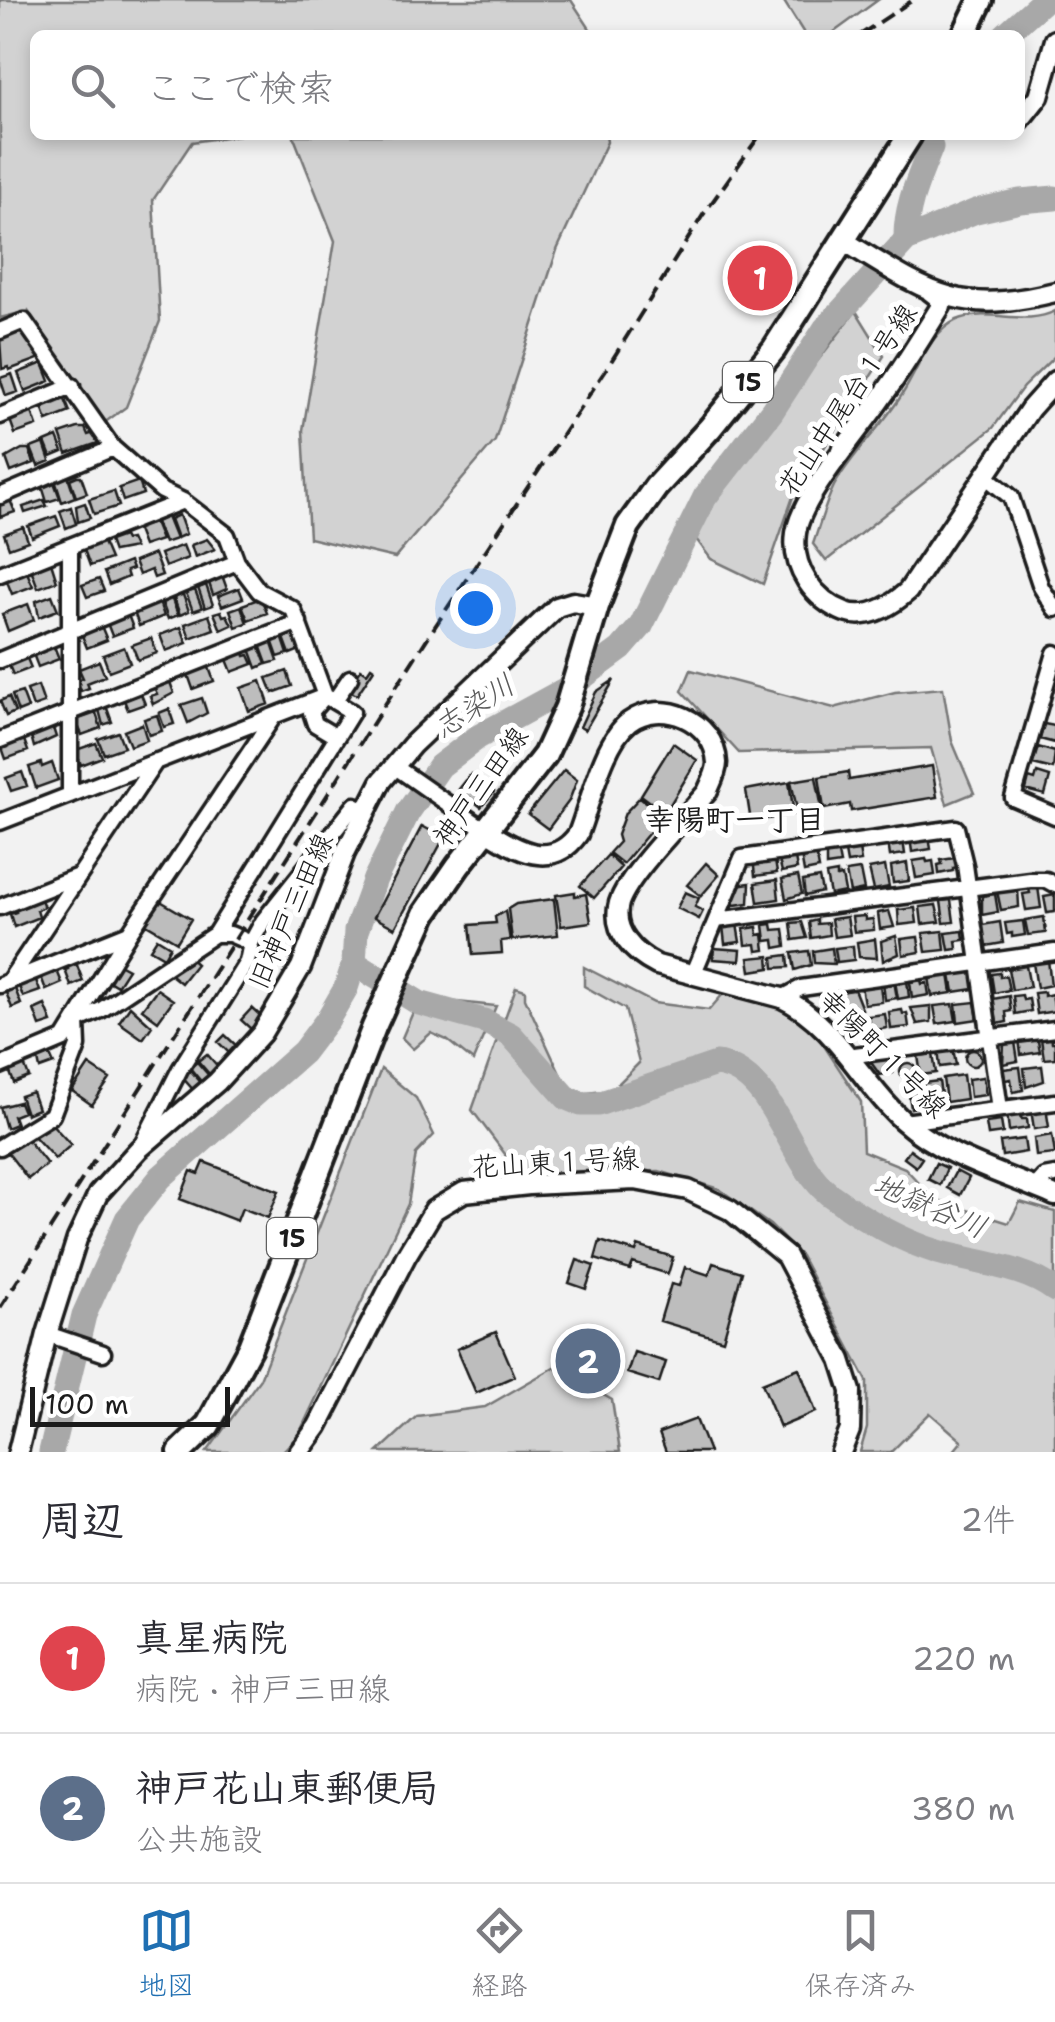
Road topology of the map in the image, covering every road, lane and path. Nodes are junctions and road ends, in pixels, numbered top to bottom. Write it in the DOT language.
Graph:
graph roads {
  1 [pos="981,0"];
  2 [pos="966,30"];
  3 [pos="1055,40"];
  4 [pos="1025,114"];
  5 [pos="907,140"];
  6 [pos="844,240"];
  7 [pos="930,291"];
  8 [pos="1055,292"];
  9 [pos="0,332"];
  10 [pos="1055,381"];
  11 [pos="72,386"];
  12 [pos="0,416"];
  13 [pos="112,448"];
  14 [pos="984,475"];
  15 [pos="0,496"];
  16 [pos="183,501"];
  17 [pos="70,546"];
  18 [pos="237,562"];
  19 [pos="0,574"];
  20 [pos="1055,609"];
  21 [pos="594,617"];
  22 [pos="299,622"];
  23 [pos="70,628"];
  24 [pos="1055,653"];
  25 [pos="0,660"];
  26 [pos="350,678"];
  27 [pos="330,698"];
  28 [pos="68,714"];
  29 [pos="275,715"];
  30 [pos="335,736"];
  31 [pos="0,740"];
  32 [pos="156,760"];
  33 [pos="401,770"];
  34 [pos="70,795"];
  35 [pos="365,810"];
  36 [pos="1055,816"];
  37 [pos="0,822"];
  38 [pos="487,831"];
  39 [pos="78,876"];
  40 [pos="1055,885"];
  41 [pos="968,888"];
  42 [pos="0,906"];
  43 [pos="716,920"];
  44 [pos="129,932"];
  45 [pos="215,934"];
  46 [pos="251,943"];
  47 [pos="1055,952"];
  48 [pos="978,964"];
  49 [pos="693,976"];
  50 [pos="5,983"];
  51 [pos="782,998"];
  52 [pos="78,1021"];
  53 [pos="1055,1029"];
  54 [pos="989,1038"];
  55 [pos="846,1056"];
  56 [pos="0,1066"];
  57 [pos="1055,1102"];
  58 [pos="1000,1109"];
  59 [pos="904,1122"];
  60 [pos="0,1147"];
  61 [pos="139,1149"];
  62 [pos="1055,1175"];
  63 [pos="1035,1188"];
  64 [pos="1055,1196"];
  65 [pos="57,1337"];
  66 [pos="103,1353"];
  67 [pos="18,1452"];
  68 [pos="180,1452"];
  69 [pos="298,1452"];
  70 [pos="841,1452"];
  1 -- 2 [label="main road"];
  3 -- 4 [label="street"];
  5 -- 6 [label="main road, 神戸三田線 / 15"];
  6 -- 7 [label="street"];
  6 -- 21 [label="main road, 神戸三田線 / 15"];
  7 -- 8 [label="street"];
  7 -- 14 [label="street, 花山中尾台１号線"];
  9 -- 11 [label="street"];
  10 -- 14 [label="street, 花山中尾台１号線"];
  11 -- 12 [label="street"];
  11 -- 13 [label="street"];
  13 -- 15 [label="street"];
  13 -- 16 [label="street"];
  14 -- 20 [label="street"];
  16 -- 17 [label="street"];
  16 -- 18 [label="street"];
  17 -- 19 [label="street"];
  17 -- 23 [label="street"];
  18 -- 22 [label="street"];
  18 -- 23 [label="street"];
  21 -- 33 [label="street, 旧神戸三田線"];
  21 -- 38 [label="main road, 神戸三田線 / 15"];
  22 -- 27 [label="street"];
  22 -- 28 [label="street"];
  23 -- 25 [label="street"];
  23 -- 28 [label="street"];
  24 -- 36 [label="street"];
  26 -- 27 [label="street"];
  27 -- 29 [label="street"];
  27 -- 30 [label="street"];
  27 -- 30 [label="street"];
  28 -- 31 [label="street"];
  28 -- 34 [label="street"];
  29 -- 32 [label="street"];
  29 -- 44 [label="street"];
  30 -- 45 [label="street"];
  32 -- 34 [label="street"];
  32 -- 39 [label="street"];
  33 -- 35 [label="street, 旧神戸三田線"];
  33 -- 38 [label="street, 幸陽町１号線"];
  34 -- 37 [label="street"];
  35 -- 46 [label="street"];
  35 -- 61 [label="street, 旧神戸三田線"];
  38 -- 49 [label="street, 幸陽町１号線"];
  38 -- 68 [label="main road, 神戸三田線 / 15"];
  39 -- 42 [label="street"];
  39 -- 50 [label="street"];
  40 -- 41 [label="street"];
  41 -- 43 [label="street"];
  41 -- 43 [label="street"];
  41 -- 48 [label="street"];
  43 -- 49 [label="street"];
  44 -- 50 [label="street"];
  44 -- 52 [label="street"];
  45 -- 46 [label="street"];
  45 -- 52 [label="street"];
  46 -- 61 [label="street"];
  47 -- 48 [label="street"];
  48 -- 51 [label="street"];
  48 -- 54 [label="street"];
  49 -- 51 [label="street, 幸陽町１号線"];
  51 -- 55 [label="street, 幸陽町１号線"];
  52 -- 56 [label="street"];
  52 -- 60 [label="street"];
  53 -- 54 [label="street"];
  54 -- 55 [label="street"];
  54 -- 58 [label="street"];
  55 -- 59 [label="street, 幸陽町１号線"];
  57 -- 58 [label="street"];
  58 -- 59 [label="street"];
  59 -- 63 [label="street, 幸陽町１号線"];
  61 -- 65 [label="street, 旧神戸三田線"];
  62 -- 63 [label="street"];
  63 -- 64 [label="street, 幸陽町１号線"];
  65 -- 66 [label="street"];
  65 -- 67 [label="street, 旧神戸三田線"];
  69 -- 70 [label="street, 花山東１号線"];
}
